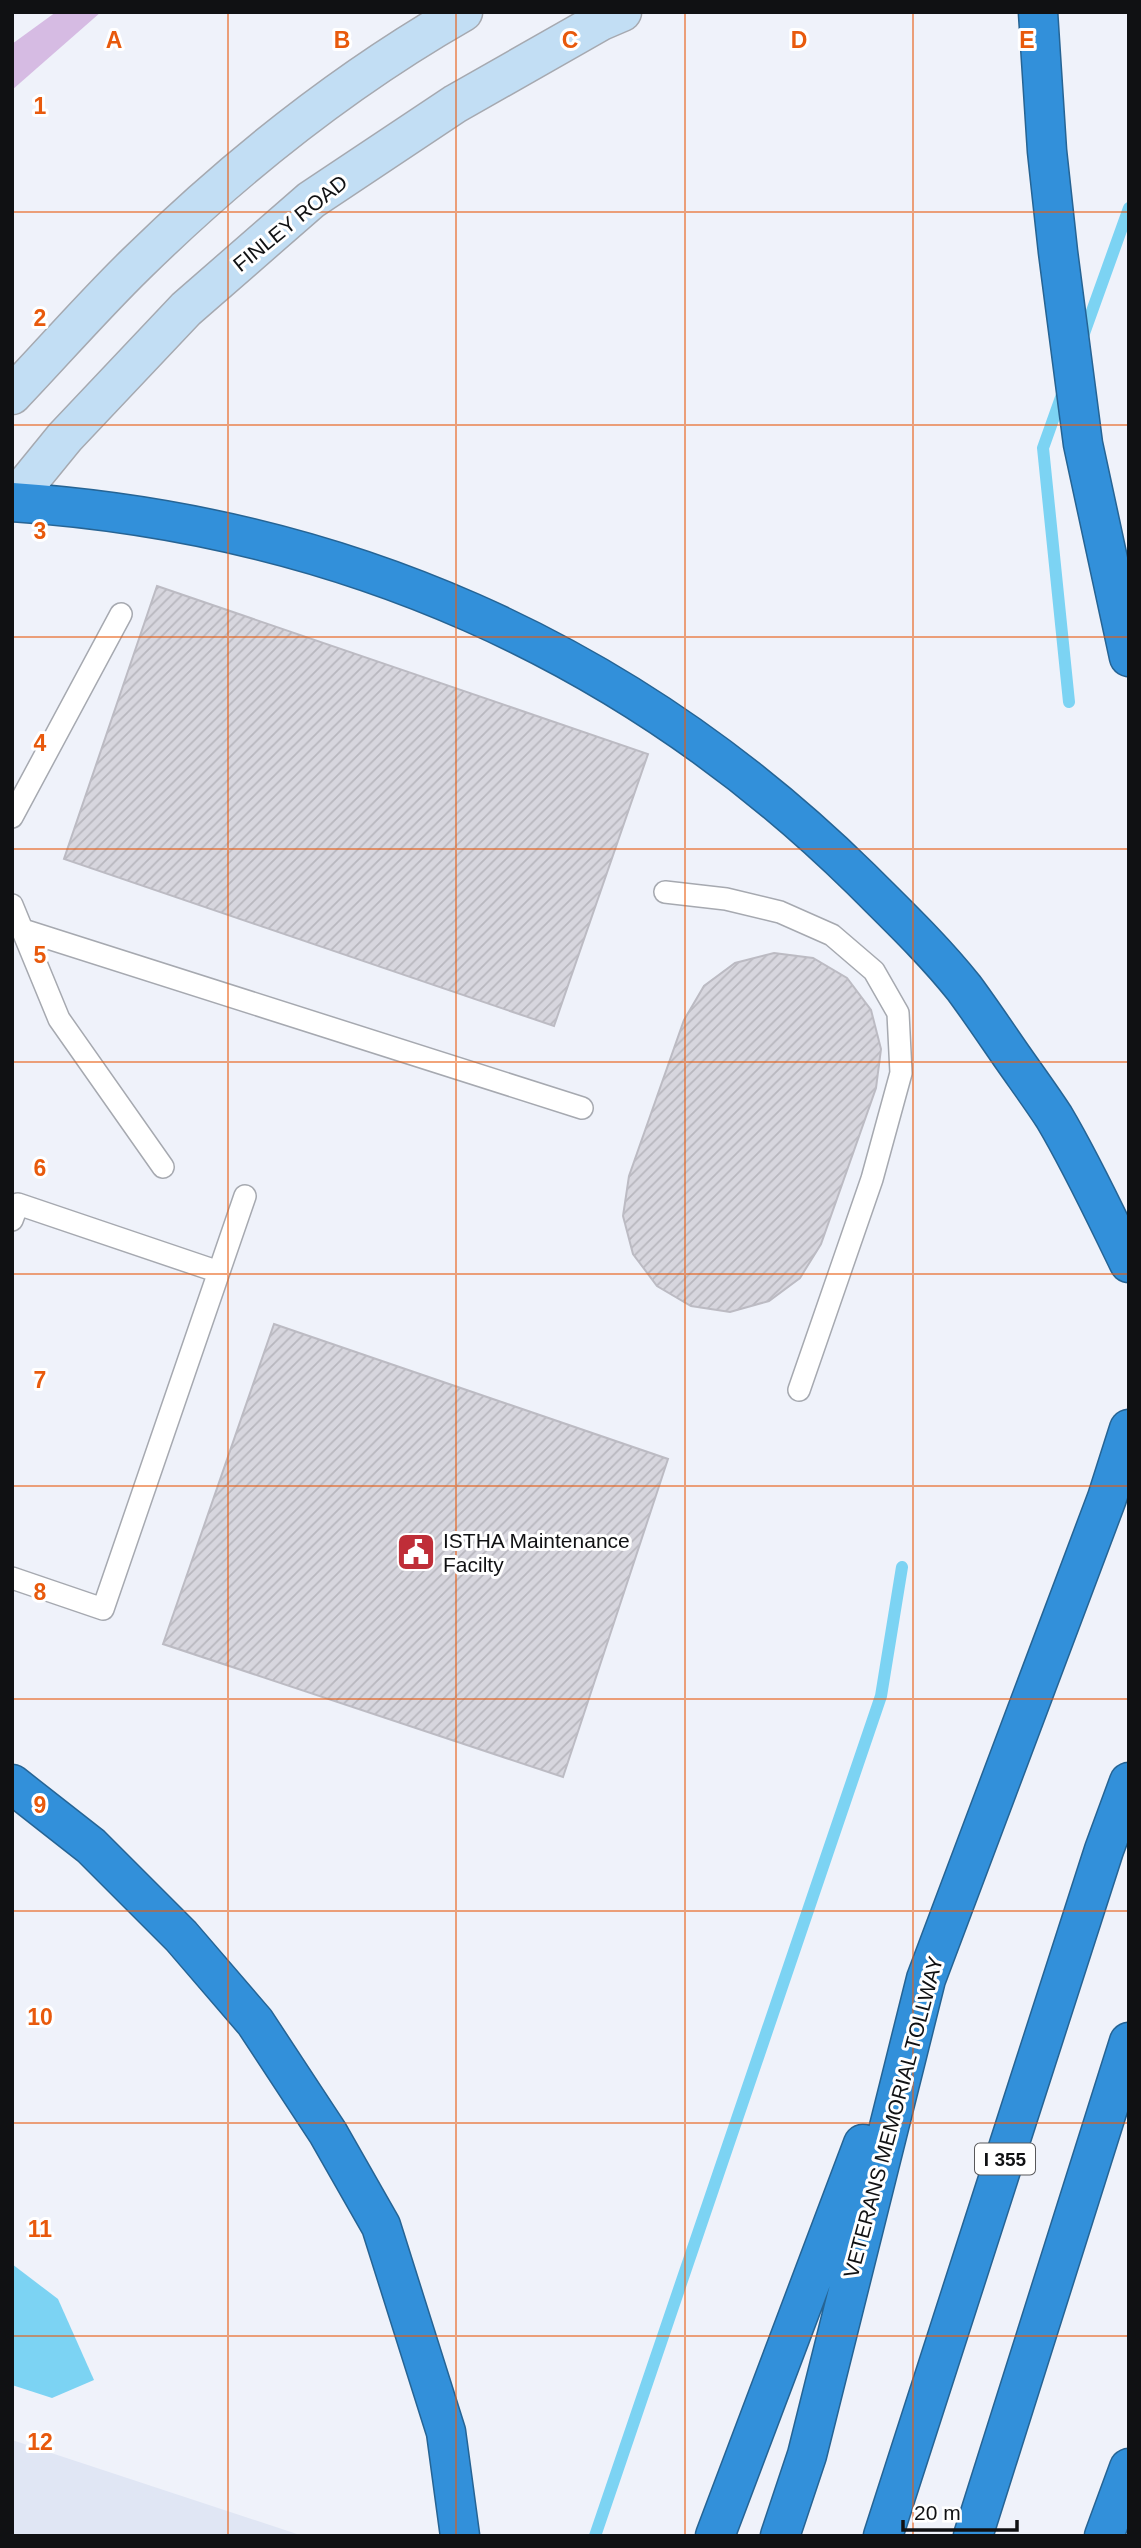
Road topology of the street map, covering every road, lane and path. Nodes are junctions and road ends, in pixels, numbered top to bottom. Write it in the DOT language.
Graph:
graph roads {
  1 [pos="463,12"];
  2 [pos="622,12"];
  3 [pos="1038,12"];
  4 [pos="12,395"];
  5 [pos="12,502"];
  6 [pos="121,614"];
  7 [pos="1129,656"];
  8 [pos="12,817"];
  9 [pos="665,892"];
  10 [pos="12,905"];
  11 [pos="23,930"];
  12 [pos="582,1108"];
  13 [pos="163,1167"];
  14 [pos="245,1196"];
  15 [pos="14,1209"];
  16 [pos="1129,1263"];
  17 [pos="219,1272"];
  18 [pos="799,1390"];
  19 [pos="1129,1429"];
  20 [pos="12,1578"];
  21 [pos="1129,1782"];
  22 [pos="12,1784"];
  23 [pos="926,1979"];
  24 [pos="1129,2042"];
  25 [pos="1129,2468"];
  26 [pos="460,2536"];
  27 [pos="715,2536"];
  28 [pos="780,2536"];
  29 [pos="883,2536"];
  30 [pos="973,2536"];
  31 [pos="1104,2536"];
  1 -- 4 [label="main road"];
  2 -- 5 [label="main road, FINLEY ROAD"];
  3 -- 7 [label="highway"];
  5 -- 16 [label="highway"];
  6 -- 8 [label="lane"];
  9 -- 18 [label="lane"];
  10 -- 11 [label="lane"];
  11 -- 12 [label="lane"];
  11 -- 13 [label="lane"];
  14 -- 17 [label="lane"];
  15 -- 17 [label="lane"];
  17 -- 20 [label="lane"];
  19 -- 23 [label="highway, VETERANS MEMORIAL TOLLWAY"];
  21 -- 29 [label="highway, I 355"];
  22 -- 26 [label="highway"];
  23 -- 27 [label="highway"];
  23 -- 28 [label="highway, VETERANS MEMORIAL TOLLWAY"];
  24 -- 30 [label="highway"];
  25 -- 31 [label="highway"];
}
